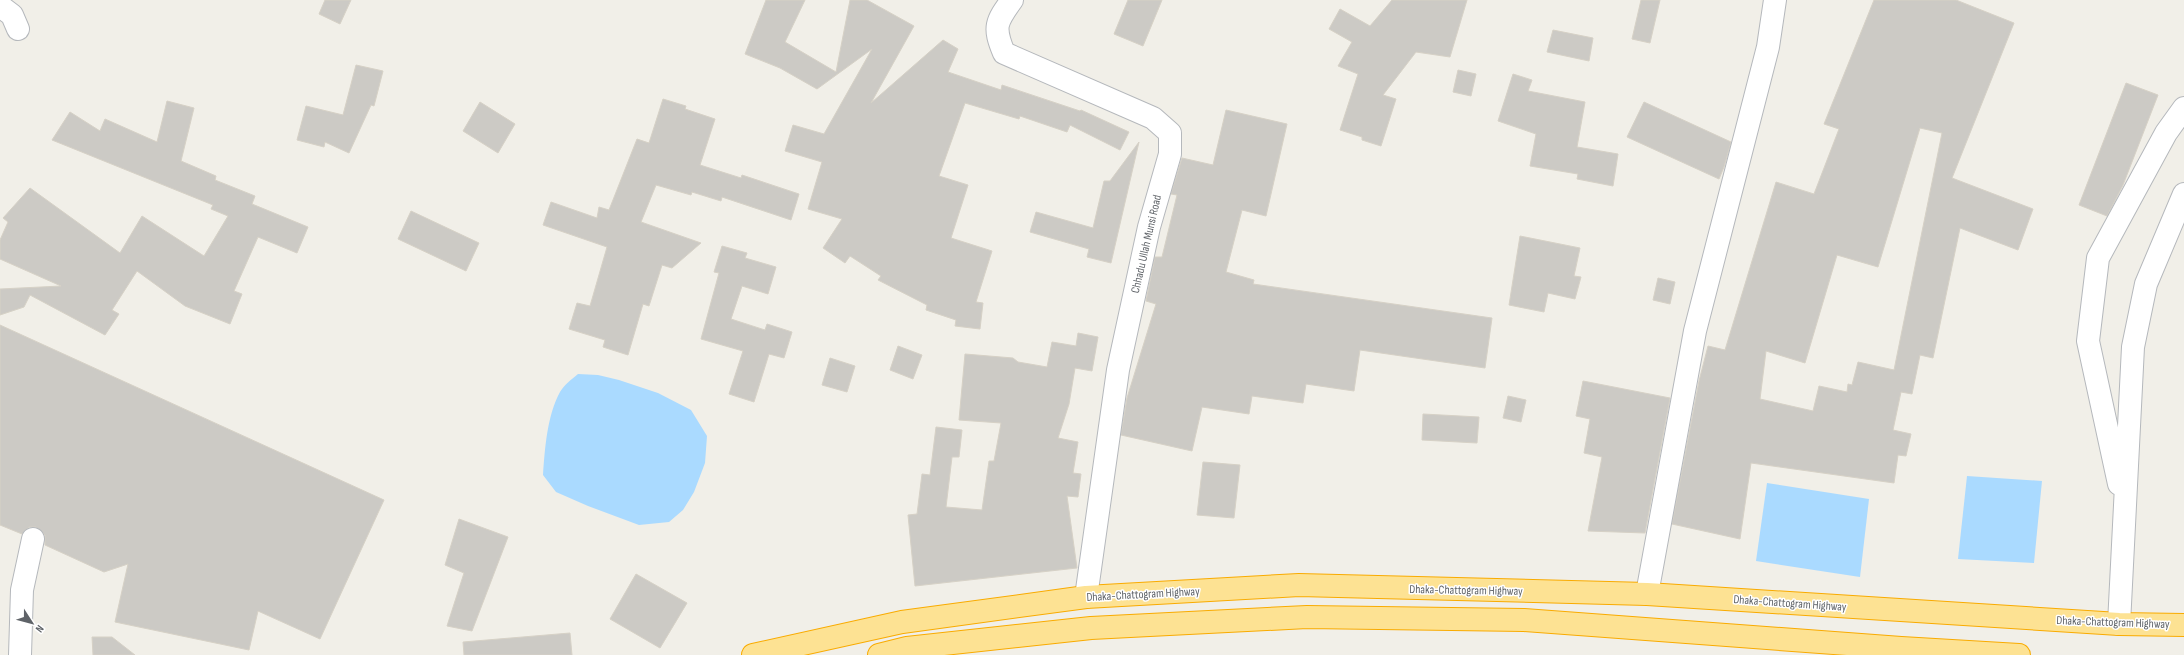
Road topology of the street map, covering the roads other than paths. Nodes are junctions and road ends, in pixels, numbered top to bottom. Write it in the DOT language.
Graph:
graph roads {
  1 [pos="1012,0"];
  2 [pos="1775,0"];
  3 [pos="0,6"];
  4 [pos="18,29"];
  5 [pos="2184,108"];
  6 [pos="2184,194"];
  7 [pos="2125,509"];
  8 [pos="34,539"];
  9 [pos="1647,594"];
  10 [pos="1086,597"];
  11 [pos="2119,624"];
  12 [pos="2184,625"];
  13 [pos="908,652"];
  14 [pos="20,655"];
  15 [pos="753,655"];
  16 [pos="880,655"];
  17 [pos="2019,655"];
  1 -- 10 [label="street, Chhadu Ullah Munsi Road"];
  2 -- 9 [label="street"];
  3 -- 4 [label="street"];
  5 -- 7 [label="street"];
  6 -- 7 [label="street"];
  7 -- 11 [label="street"];
  8 -- 14 [label="street"];
  9 -- 10 [label="highway, Dhaka-Chattogram Highway"];
  9 -- 11 [label="highway, Dhaka-Chattogram Highway"];
  10 -- 15 [label="highway, Dhaka-Chattogram Highway"];
  11 -- 12 [label="highway, Dhaka-Chattogram Highway"];
  13 -- 16 [label="highway"];
  13 -- 17 [label="highway"];
}
